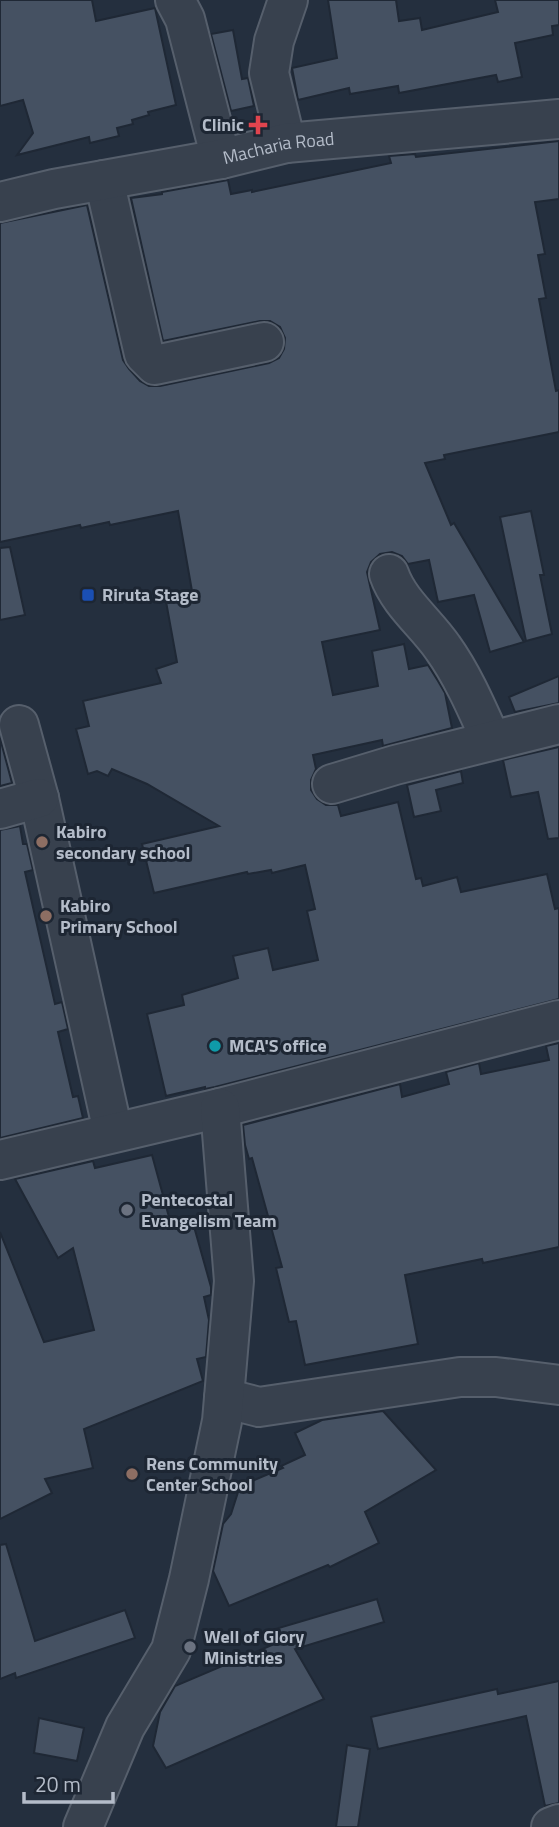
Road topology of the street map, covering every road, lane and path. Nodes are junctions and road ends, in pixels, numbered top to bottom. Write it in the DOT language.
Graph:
graph roads {
  1 [pos="175,0"];
  2 [pos="288,0"];
  3 [pos="559,119"];
  4 [pos="286,143"];
  5 [pos="220,159"];
  6 [pos="104,180"];
  7 [pos="0,202"];
  8 [pos="264,342"];
  9 [pos="389,574"];
  10 [pos="559,724"];
  11 [pos="19,725"];
  12 [pos="491,740"];
  13 [pos="332,784"];
  14 [pos="39,798"];
  15 [pos="0,809"];
  16 [pos="559,1020"];
  17 [pos="220,1108"];
  18 [pos="113,1132"];
  19 [pos="0,1160"];
  20 [pos="559,1385"];
  21 [pos="224,1398"];
  22 [pos="559,1824"];
  23 [pos="83,1827"];
  24 [pos="551,1827"];
  1 -- 5 [label="street"];
  2 -- 4 [label="street"];
  3 -- 4 [label="street, Macharia Road"];
  4 -- 5 [label="street, Macharia Road"];
  5 -- 6 [label="street, Macharia Road"];
  6 -- 7 [label="street, Macharia Road"];
  6 -- 8 [label="street"];
  9 -- 12 [label="street"];
  10 -- 12 [label="street"];
  11 -- 14 [label="street"];
  12 -- 13 [label="street"];
  14 -- 15 [label="street"];
  14 -- 18 [label="street"];
  16 -- 17 [label="street"];
  17 -- 18 [label="street"];
  17 -- 21 [label="street"];
  18 -- 19 [label="street"];
  20 -- 21 [label="street"];
  21 -- 23 [label="street"];
  22 -- 24 [label="street"];
}
